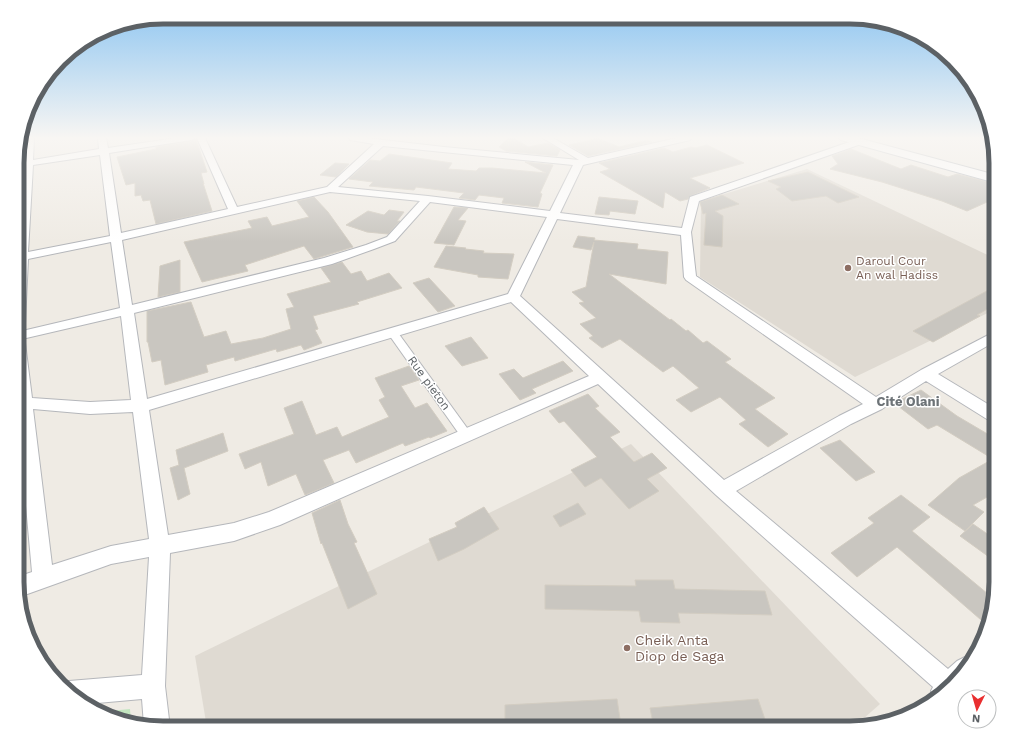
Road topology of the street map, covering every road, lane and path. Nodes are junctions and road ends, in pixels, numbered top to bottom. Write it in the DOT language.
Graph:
graph roads {
  1 [pos="107,173"];
  2 [pos="217,173"];
  3 [pos="348,173"];
  4 [pos="577,173"];
  5 [pos="769,173"];
  6 [pos="970,173"];
  7 [pos="989,178"];
  8 [pos="330,189"];
  9 [pos="428,199"];
  10 [pos="234,212"];
  11 [pos="554,216"];
  12 [pos="686,232"];
  13 [pos="116,238"];
  14 [pos="24,256"];
  15 [pos="513,297"];
  16 [pos="126,311"];
  17 [pos="392,332"];
  18 [pos="24,335"];
  19 [pos="989,339"];
  20 [pos="926,374"];
  21 [pos="602,377"];
  22 [pos="24,404"];
  23 [pos="876,405"];
  24 [pos="140,406"];
  25 [pos="989,412"];
  26 [pos="24,428"];
  27 [pos="466,435"];
  28 [pos="722,490"];
  29 [pos="160,545"];
  30 [pos="43,578"];
  31 [pos="24,585"];
  32 [pos="949,679"];
  33 [pos="153,686"];
  34 [pos="79,692"];
  35 [pos="156,721"];
  1 -- 13 [label="street"];
  2 -- 10 [label="street"];
  3 -- 8 [label="street"];
  4 -- 11 [label="street"];
  5 -- 12 [label="street"];
  6 -- 7 [label="main road"];
  8 -- 9 [label="street"];
  8 -- 10 [label="street"];
  9 -- 11 [label="street"];
  9 -- 16 [label="street"];
  10 -- 13 [label="street"];
  11 -- 12 [label="street"];
  11 -- 15 [label="street"];
  12 -- 23 [label="street"];
  13 -- 14 [label="street"];
  13 -- 16 [label="street"];
  15 -- 17 [label="street"];
  15 -- 21 [label="street"];
  16 -- 18 [label="street"];
  16 -- 24 [label="street"];
  17 -- 24 [label="street"];
  17 -- 27 [label="street, Rue pieton"];
  19 -- 20 [label="street"];
  20 -- 23 [label="street"];
  20 -- 25 [label="street"];
  21 -- 27 [label="street"];
  21 -- 28 [label="street"];
  22 -- 24 [label="street"];
  23 -- 28 [label="street"];
  24 -- 29 [label="street"];
  26 -- 30 [label="street"];
  27 -- 29 [label="street"];
  28 -- 32 [label="street"];
  29 -- 30 [label="street"];
  29 -- 33 [label="street"];
  30 -- 31 [label="street"];
  33 -- 34 [label="street"];
  33 -- 35 [label="street"];
}
